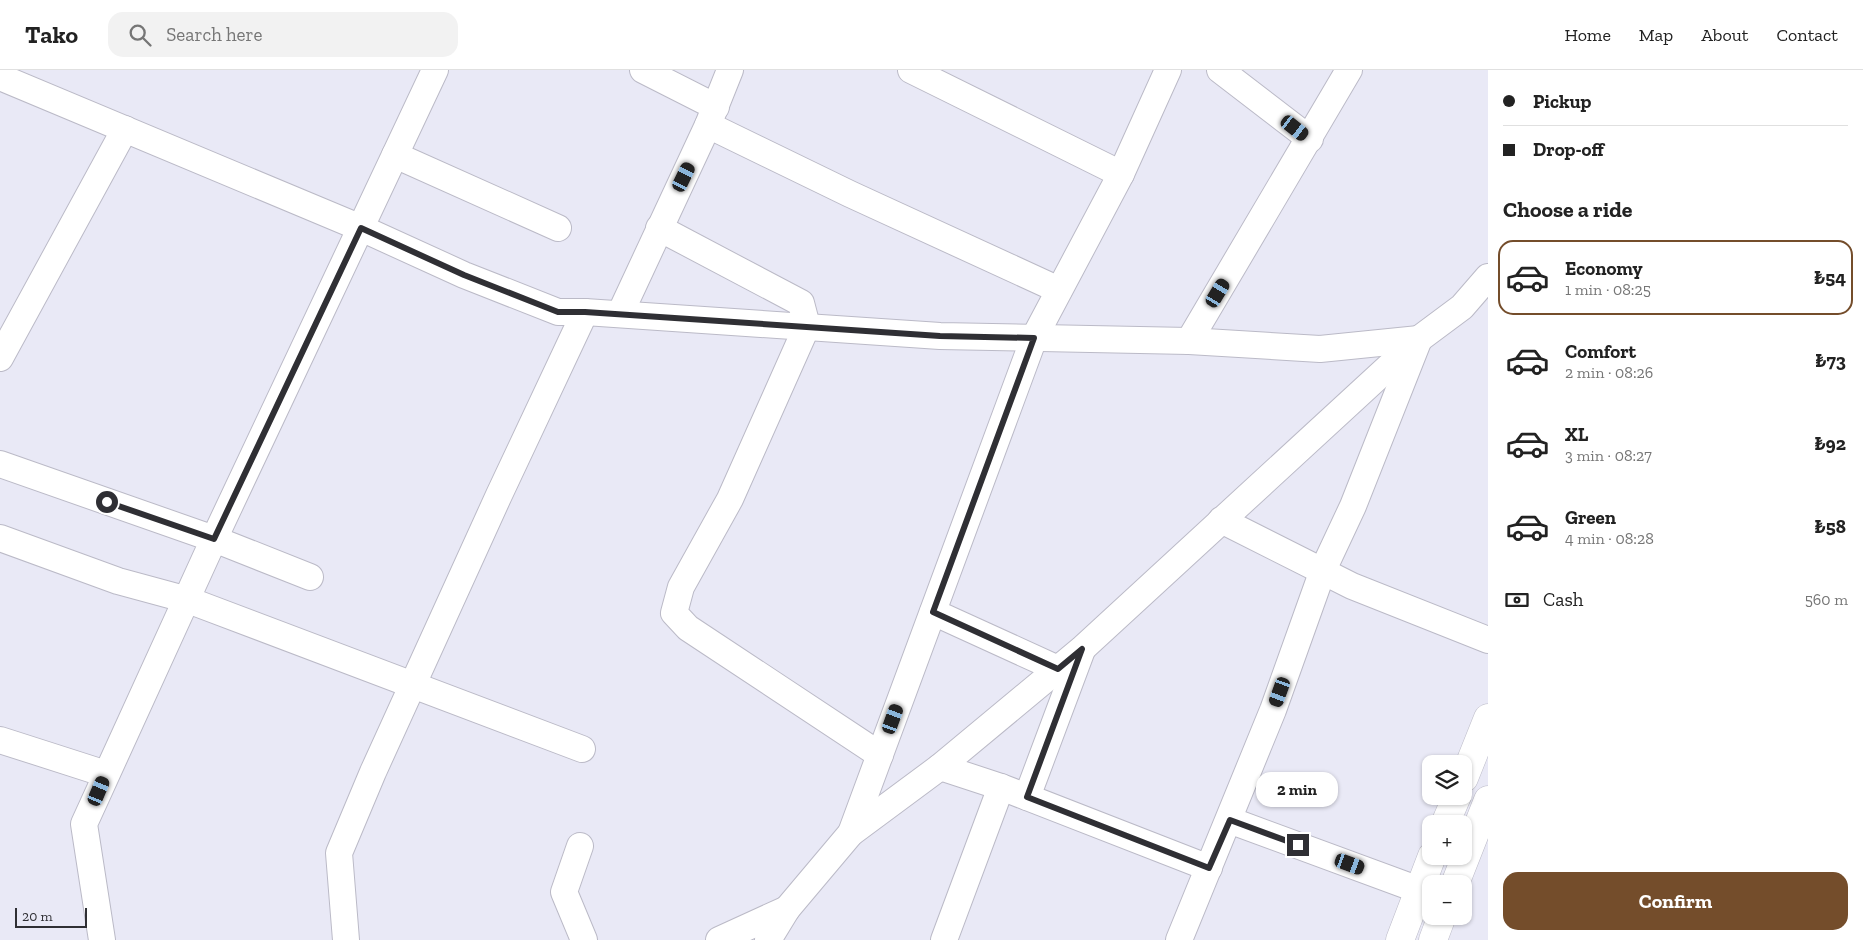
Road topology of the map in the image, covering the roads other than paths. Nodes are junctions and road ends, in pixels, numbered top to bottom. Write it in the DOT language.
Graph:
graph roads {
  1 [pos="435,70"];
  2 [pos="643,70"];
  3 [pos="730,70"];
  4 [pos="911,70"];
  5 [pos="1168,70"];
  6 [pos="1220,70"];
  7 [pos="1349,70"];
  8 [pos="0,77"];
  9 [pos="712,116"];
  10 [pos="125,130"];
  11 [pos="1310,139"];
  12 [pos="395,155"];
  13 [pos="1121,174"];
  14 [pos="361,228"];
  15 [pos="558,228"];
  16 [pos="659,228"];
  17 [pos="1488,278"];
  18 [pos="1059,290"];
  19 [pos="585,312"];
  20 [pos="620,314"];
  21 [pos="807,326"];
  22 [pos="1034,338"];
  23 [pos="1420,339"];
  24 [pos="1189,341"];
  25 [pos="0,358"];
  26 [pos="0,464"];
  27 [pos="1221,520"];
  28 [pos="0,538"];
  29 [pos="214,539"];
  30 [pos="1323,570"];
  31 [pos="310,578"];
  32 [pos="188,600"];
  33 [pos="933,612"];
  34 [pos="1488,640"];
  35 [pos="1082,649"];
  36 [pos="1058,669"];
  37 [pos="414,684"];
  38 [pos="1488,718"];
  39 [pos="0,740"];
  40 [pos="582,748"];
  41 [pos="880,755"];
  42 [pos="1472,758"];
  43 [pos="940,767"];
  44 [pos="106,774"];
  45 [pos="1002,787"];
  46 [pos="1027,797"];
  47 [pos="1488,800"];
  48 [pos="1230,820"];
  49 [pos="851,833"];
  50 [pos="580,846"];
  51 [pos="1429,865"];
  52 [pos="1209,868"];
  53 [pos="1459,875"];
  54 [pos="1419,890"];
  55 [pos="787,909"];
  56 [pos="1439,925"];
  57 [pos="102,940"];
  58 [pos="346,940"];
  59 [pos="584,940"];
  60 [pos="718,940"];
  61 [pos="768,940"];
  62 [pos="944,940"];
  63 [pos="1179,940"];
  64 [pos="1400,940"];
  65 [pos="1433,940"];
  1 -- 12 [label="street"];
  2 -- 9 [label="street"];
  3 -- 9 [label="street"];
  4 -- 13 [label="street"];
  5 -- 13 [label="street"];
  6 -- 11 [label="street"];
  7 -- 11 [label="street"];
  8 -- 10 [label="street"];
  9 -- 16 [label="street"];
  9 -- 18 [label="street"];
  10 -- 14 [label="street"];
  10 -- 25 [label="street"];
  11 -- 24 [label="street"];
  12 -- 14 [label="street"];
  12 -- 15 [label="street"];
  13 -- 18 [label="street"];
  14 -- 19 [label="street"];
  14 -- 29 [label="street"];
  16 -- 20 [label="street"];
  16 -- 21 [label="street"];
  17 -- 23 [label="street"];
  18 -- 22 [label="street"];
  19 -- 20 [label="street"];
  19 -- 37 [label="street"];
  20 -- 21 [label="street"];
  21 -- 22 [label="street"];
  21 -- 41 [label="street"];
  22 -- 24 [label="street"];
  22 -- 33 [label="street"];
  23 -- 24 [label="street"];
  23 -- 27 [label="street"];
  23 -- 30 [label="street"];
  26 -- 29 [label="street"];
  27 -- 30 [label="street"];
  27 -- 35 [label="street"];
  28 -- 32 [label="street"];
  29 -- 31 [label="street"];
  29 -- 32 [label="street"];
  30 -- 34 [label="street"];
  30 -- 48 [label="street"];
  32 -- 37 [label="street"];
  32 -- 44 [label="street"];
  33 -- 36 [label="street"];
  33 -- 41 [label="street"];
  35 -- 36 [label="street"];
  35 -- 46 [label="street"];
  36 -- 43 [label="street"];
  37 -- 40 [label="street"];
  37 -- 58 [label="street"];
  38 -- 42 [label="street"];
  39 -- 44 [label="street"];
  41 -- 49 [label="street"];
  43 -- 45 [label="street"];
  43 -- 49 [label="street"];
  44 -- 57 [label="street"];
  45 -- 46 [label="street"];
  45 -- 62 [label="street"];
  46 -- 52 [label="street"];
  47 -- 53 [label="street"];
  48 -- 52 [label="street"];
  48 -- 54 [label="street"];
  49 -- 55 [label="street"];
  50 -- 59 [label="street"];
  51 -- 54 [label="street"];
  52 -- 63 [label="street"];
  54 -- 64 [label="street"];
  55 -- 60 [label="street"];
  55 -- 61 [label="street"];
  56 -- 65 [label="street"];
}
